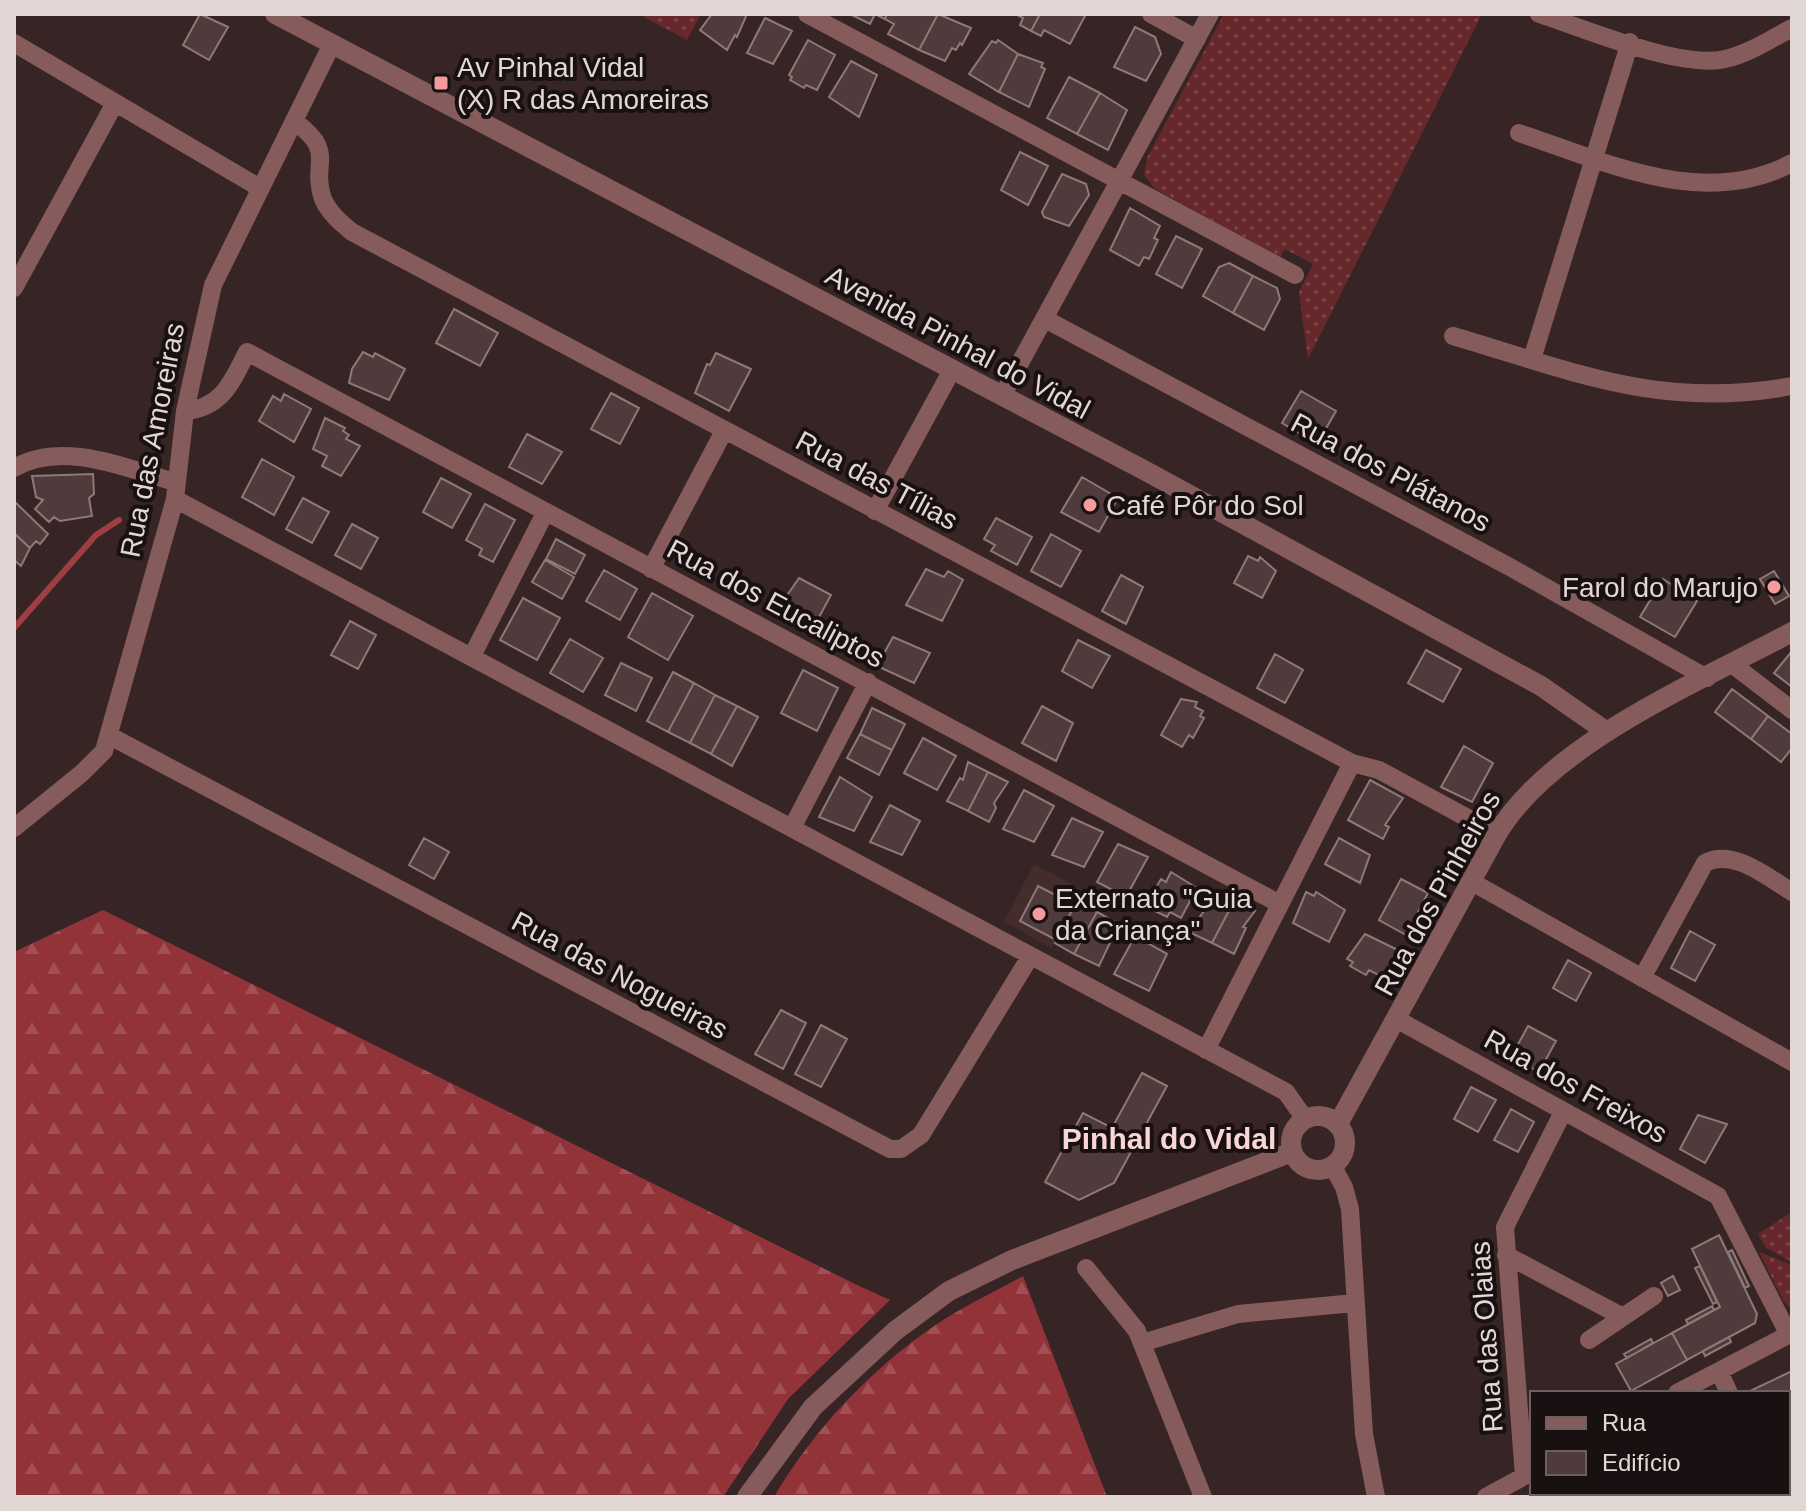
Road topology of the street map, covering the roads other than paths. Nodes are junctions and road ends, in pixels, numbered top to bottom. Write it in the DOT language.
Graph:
graph roads {
  1 [pos="275,14"];
  2 [pos="807,14"];
  3 [pos="1151,14"];
  4 [pos="1210,14"];
  5 [pos="1539,14"];
  6 [pos="1792,28"];
  7 [pos="1197,39"];
  8 [pos="1630,42"];
  9 [pos="14,43"];
  10 [pos="332,44"];
  11 [pos="115,103"];
  12 [pos="294,121"];
  13 [pos="1519,133"];
  14 [pos="1596,159"];
  15 [pos="1792,163"];
  16 [pos="1119,181"];
  17 [pos="260,188"];
  18 [pos="14,248"];
  19 [pos="31,257"];
  20 [pos="1295,275"];
  21 [pos="14,288"];
  22 [pos="1045,319"];
  23 [pos="1453,336"];
  24 [pos="1532,359"];
  25 [pos="952,370"];
  26 [pos="1792,386"];
  27 [pos="1002,396"];
  28 [pos="185,411"];
  29 [pos="724,431"];
  30 [pos="14,468"];
  31 [pos="175,490"];
  32 [pos="875,511"];
  33 [pos="545,513"];
  34 [pos="651,569"];
  35 [pos="1792,632"];
  36 [pos="472,656"];
  37 [pos="1732,664"];
  38 [pos="1707,678"];
  39 [pos="868,682"];
  40 [pos="1792,710"];
  41 [pos="1607,732"];
  42 [pos="110,736"];
  43 [pos="1352,763"];
  44 [pos="793,826"];
  45 [pos="14,828"];
  46 [pos="1497,834"];
  47 [pos="1472,882"];
  48 [pos="1792,892"];
  49 [pos="1280,904"];
  50 [pos="1030,957"];
  51 [pos="1642,978"];
  52 [pos="1398,1020"];
  53 [pos="1206,1050"];
  54 [pos="1792,1062"];
  55 [pos="1563,1112"];
  56 [pos="1305,1119"];
  57 [pos="1338,1124"];
  58 [pos="1292,1152"];
  59 [pos="1333,1167"];
  60 [pos="1506,1255"];
  61 [pos="1086,1268"];
  62 [pos="1654,1296"];
  63 [pos="1354,1303"];
  64 [pos="1623,1317"];
  65 [pos="1790,1334"];
  66 [pos="1589,1340"];
  67 [pos="1142,1343"];
  68 [pos="1719,1371"];
  69 [pos="1681,1391"];
  70 [pos="1728,1391"];
  71 [pos="1528,1474"];
  72 [pos="747,1497"];
  73 [pos="1203,1497"];
  74 [pos="1376,1497"];
  75 [pos="1486,1497"];
  1 -- 10 [label="street, Avenida Pinhal do Vidal"];
  2 -- 16 [label="street"];
  3 -- 7 [label="street"];
  4 -- 7 [label="street"];
  5 -- 8 [label="street"];
  6 -- 8 [label="street"];
  7 -- 16 [label="street"];
  8 -- 14 [label="street"];
  9 -- 11 [label="street"];
  10 -- 12 [label="street, Rua das Amoreiras"];
  10 -- 25 [label="street, Avenida Pinhal do Vidal"];
  11 -- 17 [label="street"];
  11 -- 19 [label="street"];
  12 -- 17 [label="street, Rua das Amoreiras"];
  12 -- 29 [label="street, Rua das Tílias"];
  13 -- 14 [label="street"];
  14 -- 15 [label="street"];
  14 -- 24 [label="street"];
  16 -- 20 [label="street"];
  16 -- 22 [label="street"];
  17 -- 28 [label="street, Rua das Amoreiras"];
  18 -- 19 [label="street"];
  19 -- 21 [label="street"];
  22 -- 27 [label="street"];
  22 -- 38 [label="street, Rua dos Plátanos"];
  23 -- 24 [label="street"];
  24 -- 26 [label="street"];
  25 -- 27 [label="street, Avenida Pinhal do Vidal"];
  25 -- 32 [label="street"];
  27 -- 41 [label="street, Avenida Pinhal do Vidal"];
  28 -- 31 [label="street, Rua das Amoreiras"];
  28 -- 33 [label="street, Rua dos Eucaliptos"];
  29 -- 32 [label="street, Rua das Tílias"];
  29 -- 34 [label="street"];
  30 -- 31 [label="street"];
  31 -- 36 [label="street"];
  31 -- 42 [label="street, Rua das Amoreiras"];
  32 -- 43 [label="street, Rua das Tílias"];
  33 -- 34 [label="street, Rua dos Eucaliptos"];
  33 -- 36 [label="street"];
  34 -- 39 [label="street, Rua dos Eucaliptos"];
  35 -- 37 [label="street, Rua dos Pinheiros"];
  36 -- 44 [label="street"];
  37 -- 38 [label="street, Rua dos Pinheiros"];
  37 -- 40 [label="street"];
  38 -- 41 [label="street, Rua dos Pinheiros"];
  39 -- 44 [label="street"];
  39 -- 49 [label="street, Rua dos Eucaliptos"];
  41 -- 46 [label="street, Rua dos Pinheiros"];
  42 -- 45 [label="street, Rua das Amoreiras"];
  42 -- 50 [label="street, Rua das Nogueiras"];
  43 -- 46 [label="street, Rua das Tílias"];
  43 -- 49 [label="street"];
  44 -- 50 [label="street"];
  46 -- 47 [label="street, Rua dos Pinheiros"];
  47 -- 51 [label="street"];
  47 -- 52 [label="street, Rua dos Pinheiros"];
  48 -- 51 [label="street"];
  49 -- 53 [label="street"];
  50 -- 53 [label="street"];
  51 -- 54 [label="street"];
  52 -- 55 [label="street, Rua dos Freixos"];
  52 -- 57 [label="street, Rua dos Pinheiros"];
  53 -- 56 [label="street"];
  55 -- 60 [label="street, Rua das Olaias"];
  55 -- 65 [label="street, Rua dos Freixos"];
  56 -- 57 [label="street"];
  56 -- 58 [label="street"];
  57 -- 59 [label="street"];
  58 -- 59 [label="street"];
  58 -- 72 [label="street"];
  59 -- 63 [label="street"];
  60 -- 64 [label="street"];
  60 -- 71 [label="street, Rua das Olaias"];
  61 -- 67 [label="street"];
  62 -- 64 [label="street"];
  63 -- 67 [label="street"];
  63 -- 74 [label="street"];
  64 -- 66 [label="street"];
  65 -- 68 [label="street"];
  67 -- 73 [label="street"];
  68 -- 69 [label="street"];
  68 -- 70 [label="street"];
  71 -- 75 [label="street"];
}
